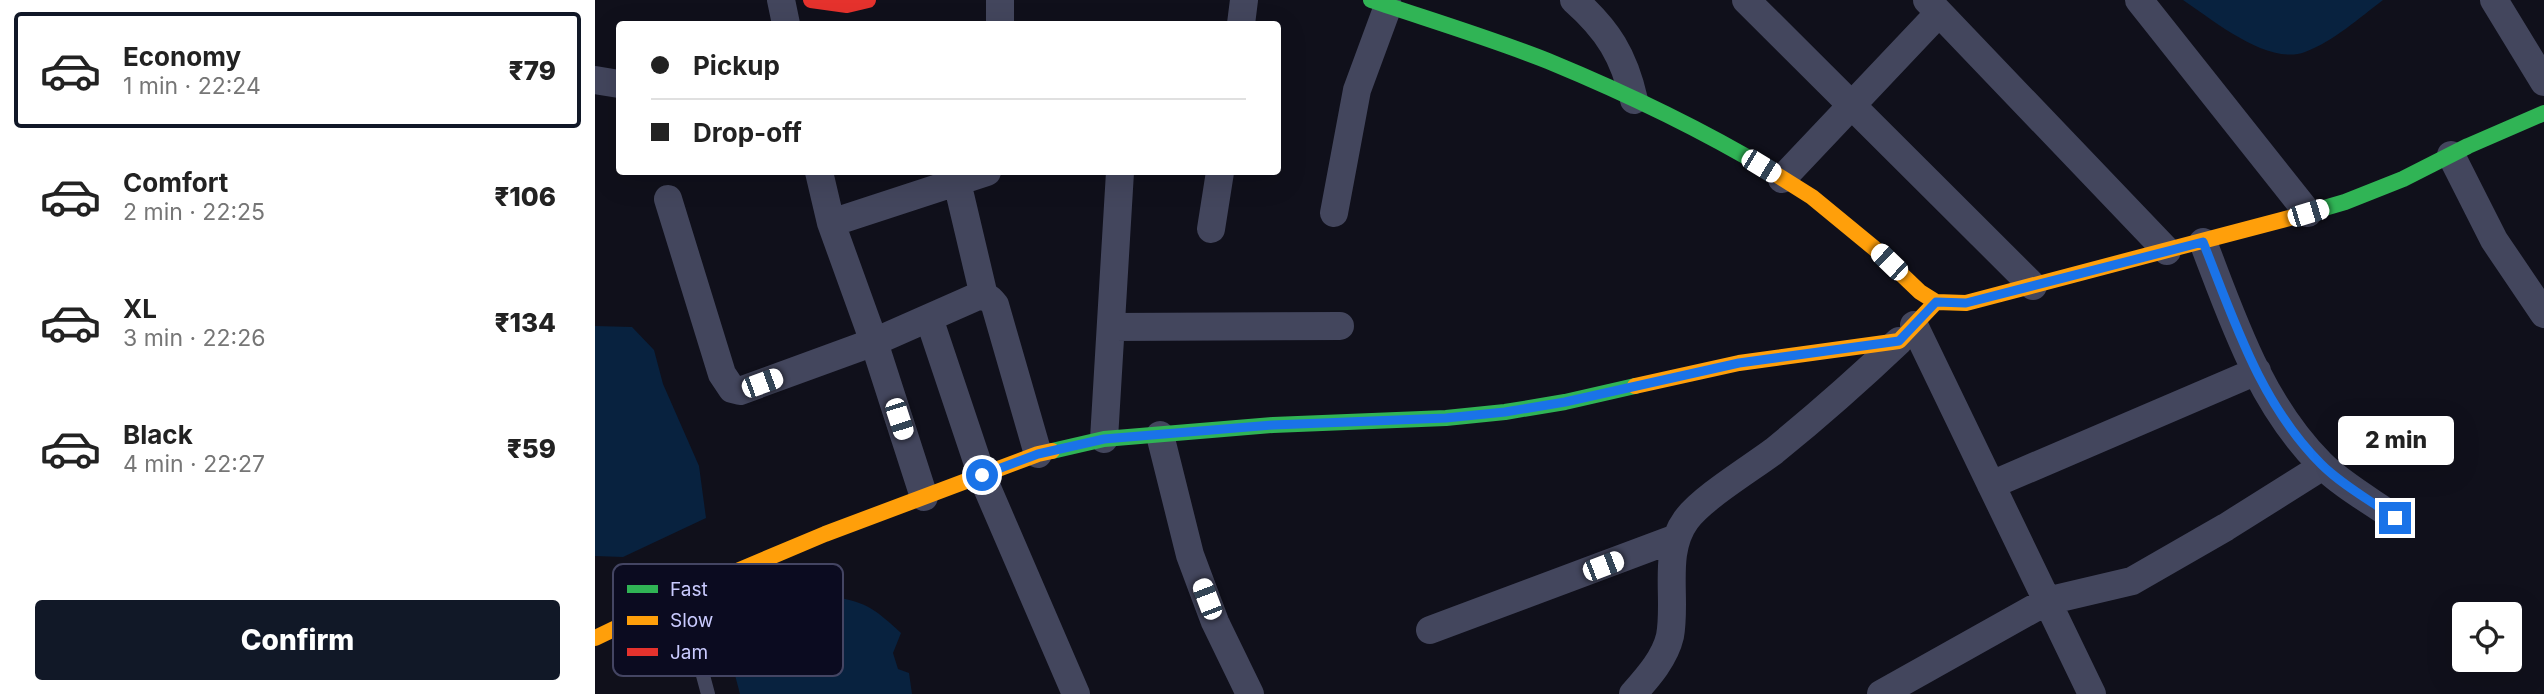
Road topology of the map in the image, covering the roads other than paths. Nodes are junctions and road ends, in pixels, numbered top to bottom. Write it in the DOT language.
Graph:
graph roads {
  1 [pos="781,0"];
  2 [pos="811,0"];
  3 [pos="1000,0"];
  4 [pos="1244,0"];
  5 [pos="1746,0"];
  6 [pos="2139,0"];
  7 [pos="2494,0"];
  8 [pos="853,2"];
  9 [pos="1379,3"];
  10 [pos="1590,5"];
  11 [pos="1933,6"];
  12 [pos="785,21"];
  13 [pos="1000,21"];
  14 [pos="1241,21"];
  15 [pos="595,80"];
  16 [pos="2544,82"];
  17 [pos="616,84"];
  18 [pos="1634,100"];
  19 [pos="1852,105"];
  20 [pos="2544,113"];
  21 [pos="2451,155"];
  22 [pos="819,175"];
  23 [pos="978,175"];
  24 [pos="1120,175"];
  25 [pos="1220,175"];
  26 [pos="1782,179"];
  27 [pos="957,182"];
  28 [pos="668,199"];
  29 [pos="1334,213"];
  30 [pos="2308,213"];
  31 [pos="831,223"];
  32 [pos="1212,229"];
  33 [pos="2203,242"];
  34 [pos="2167,251"];
  35 [pos="2033,286"];
  36 [pos="984,296"];
  37 [pos="1936,302"];
  38 [pos="2544,314"];
  39 [pos="929,318"];
  40 [pos="1340,326"];
  41 [pos="1111,327"];
  42 [pos="1907,333"];
  43 [pos="874,342"];
  44 [pos="2257,371"];
  45 [pos="1160,435"];
  46 [pos="1104,439"];
  47 [pos="1038,454"];
  48 [pos="2323,466"];
  49 [pos="982,475"];
  50 [pos="1991,485"];
  51 [pos="924,497"];
  52 [pos="2395,518"];
  53 [pos="1676,538"];
  54 [pos="755,564"];
  55 [pos="2047,601"];
  56 [pos="613,629"];
  57 [pos="1430,629"];
  58 [pos="595,638"];
  59 [pos="703,676"];
  60 [pos="708,694"];
  61 [pos="1076,694"];
  62 [pos="1250,694"];
  63 [pos="1633,694"];
  64 [pos="1881,694"];
  65 [pos="2092,694"];
  1 -- 12 [label="street"];
  2 -- 8 [label="street"];
  3 -- 13 [label="street"];
  4 -- 14 [label="street"];
  5 -- 19 [label="street"];
  6 -- 30 [label="street"];
  7 -- 16 [label="street"];
  9 -- 18 [label="street"];
  9 -- 29 [label="street"];
  10 -- 18 [label="street"];
  11 -- 19 [label="street"];
  11 -- 34 [label="street"];
  15 -- 17 [label="street"];
  18 -- 26 [label="street"];
  19 -- 26 [label="street"];
  19 -- 35 [label="street"];
  20 -- 21 [label="street"];
  21 -- 30 [label="street"];
  21 -- 38 [label="street"];
  22 -- 31 [label="street"];
  23 -- 27 [label="street"];
  24 -- 41 [label="street"];
  25 -- 32 [label="street"];
  26 -- 37 [label="street"];
  27 -- 31 [label="street"];
  27 -- 36 [label="street"];
  28 -- 43 [label="street"];
  30 -- 33 [label="street"];
  31 -- 43 [label="street"];
  33 -- 34 [label="street"];
  33 -- 44 [label="street"];
  34 -- 35 [label="street"];
  35 -- 37 [label="street"];
  36 -- 39 [label="street"];
  36 -- 47 [label="street"];
  37 -- 42 [label="street"];
  39 -- 43 [label="street"];
  39 -- 49 [label="street"];
  40 -- 41 [label="street"];
  41 -- 46 [label="street"];
  42 -- 45 [label="street"];
  42 -- 50 [label="street"];
  42 -- 53 [label="street"];
  43 -- 51 [label="street"];
  44 -- 48 [label="street"];
  44 -- 50 [label="street"];
  45 -- 46 [label="street"];
  45 -- 62 [label="street"];
  46 -- 47 [label="street"];
  47 -- 49 [label="street"];
  48 -- 52 [label="street"];
  48 -- 55 [label="street"];
  49 -- 51 [label="street"];
  49 -- 61 [label="street"];
  50 -- 55 [label="street"];
  51 -- 54 [label="street"];
  53 -- 57 [label="street"];
  53 -- 63 [label="street"];
  55 -- 64 [label="street"];
  55 -- 65 [label="street"];
  56 -- 58 [label="street"];
  59 -- 60 [label="lane"];
}
